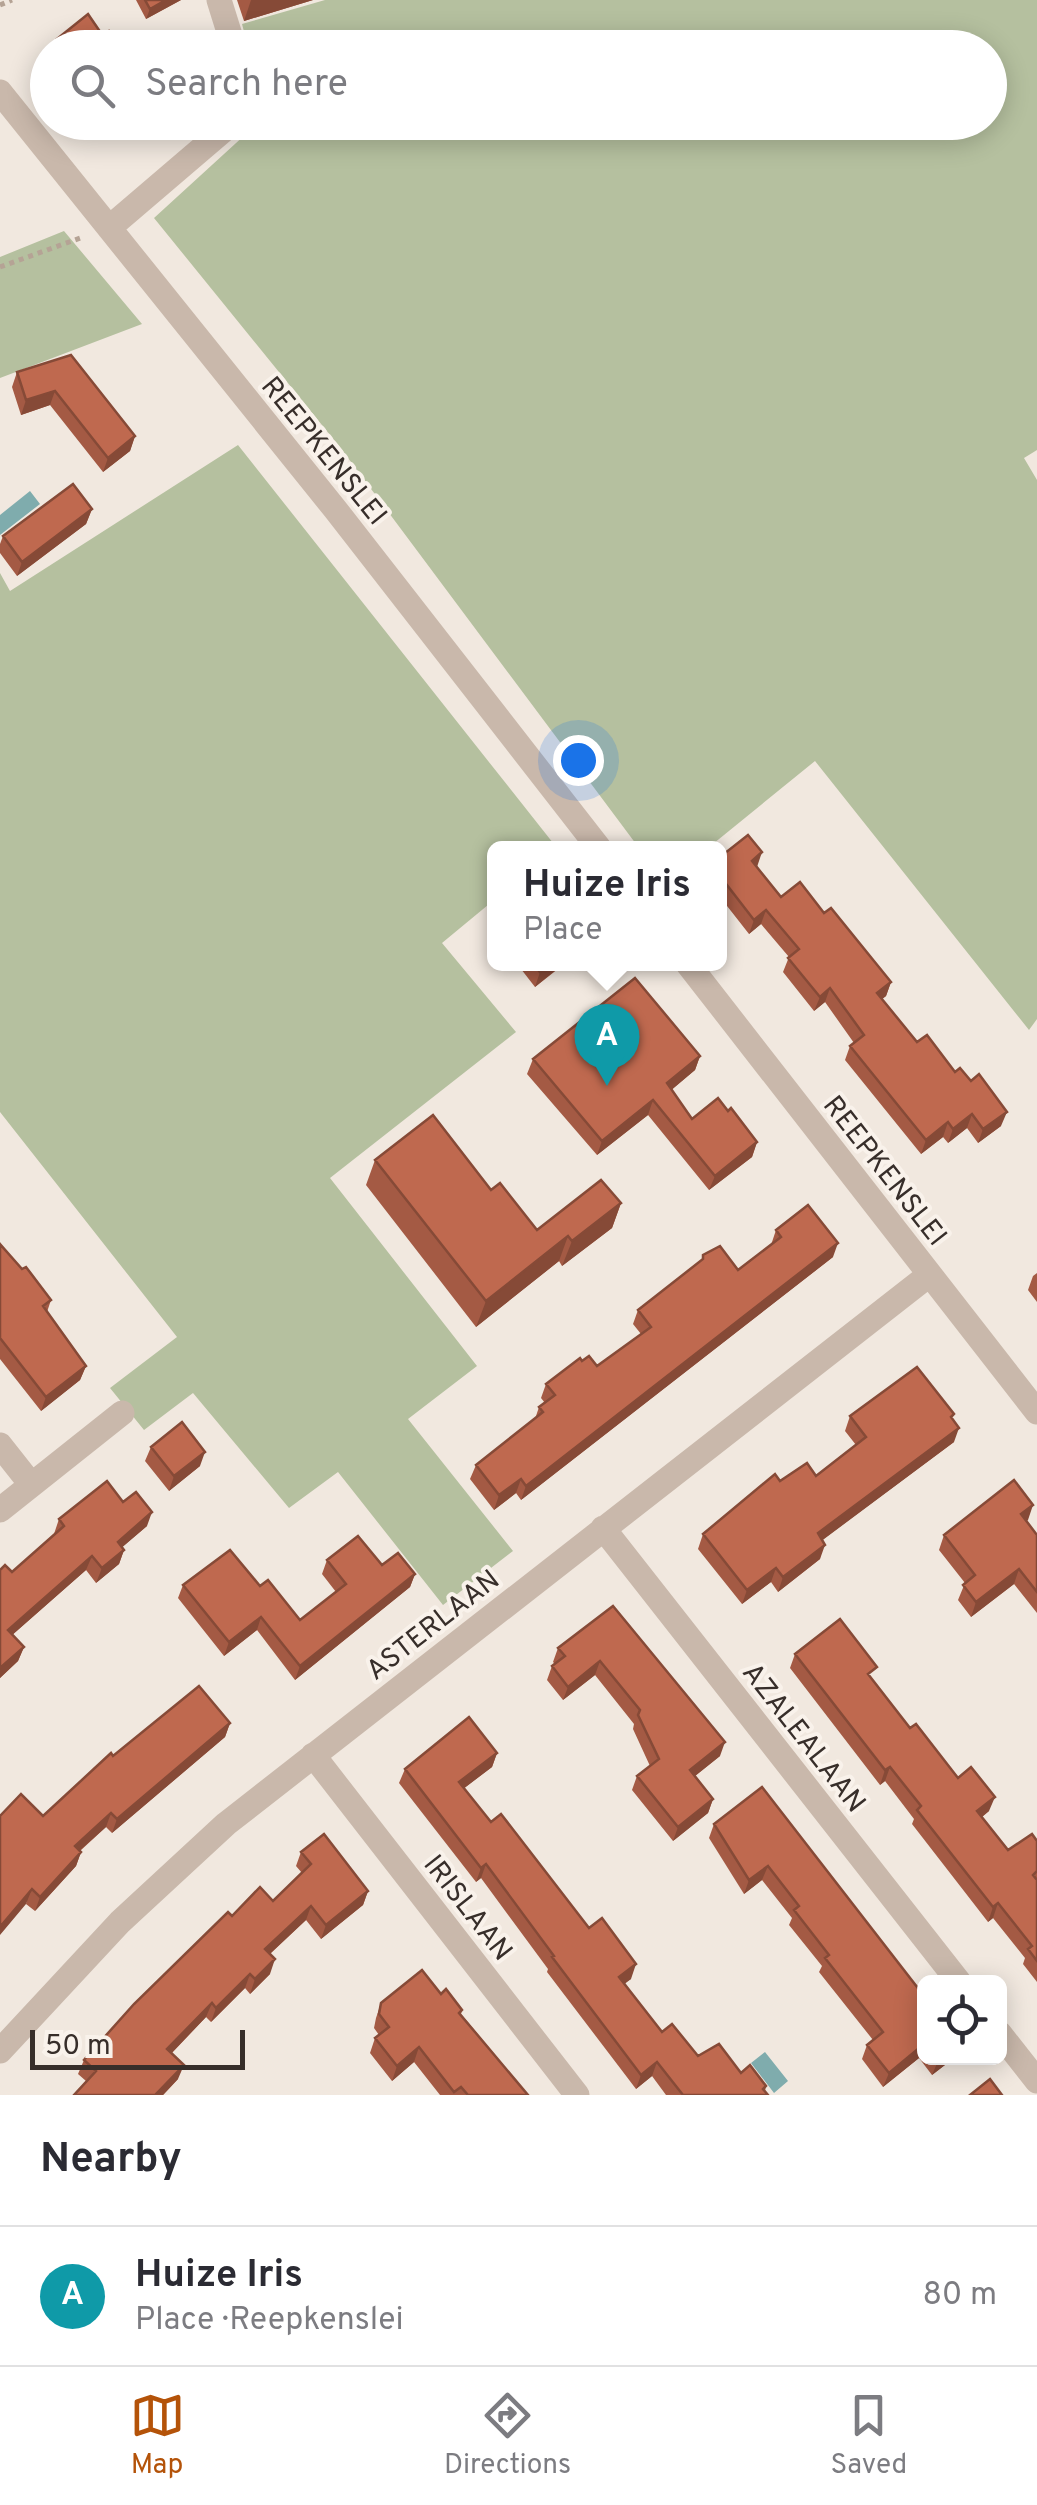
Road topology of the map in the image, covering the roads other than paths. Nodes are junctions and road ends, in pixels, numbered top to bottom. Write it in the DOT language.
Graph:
graph roads {
  1 [pos="219,0"];
  2 [pos="228,30"];
  3 [pos="0,92"];
  4 [pos="30,129"];
  5 [pos="38,140"];
  6 [pos="212,140"];
  7 [pos="109,228"];
  8 [pos="594,841"];
  9 [pos="693,971"];
  10 [pos="929,1274"];
  11 [pos="1037,1412"];
  12 [pos="122,1414"];
  13 [pos="0,1445"];
  14 [pos="30,1484"];
  15 [pos="0,1510"];
  16 [pos="602,1528"];
  17 [pos="312,1755"];
  18 [pos="954,1975"];
  19 [pos="1007,2043"];
  20 [pos="0,2052"];
  21 [pos="1037,2081"];
  22 [pos="577,2095"];
  1 -- 2 [label="street"];
  3 -- 4 [label="street, REEPKENSLEI"];
  5 -- 7 [label="street, REEPKENSLEI"];
  6 -- 7 [label="street"];
  7 -- 8 [label="street, REEPKENSLEI"];
  9 -- 10 [label="street, REEPKENSLEI"];
  10 -- 11 [label="street, REEPKENSLEI"];
  10 -- 16 [label="street, ASTERLAAN"];
  12 -- 14 [label="street"];
  13 -- 14 [label="street"];
  14 -- 15 [label="street"];
  16 -- 17 [label="street, ASTERLAAN"];
  16 -- 18 [label="street, AZALEALAAN"];
  17 -- 20 [label="street, ASTERLAAN"];
  17 -- 22 [label="street, IRISLAAN"];
  19 -- 21 [label="street"];
}
